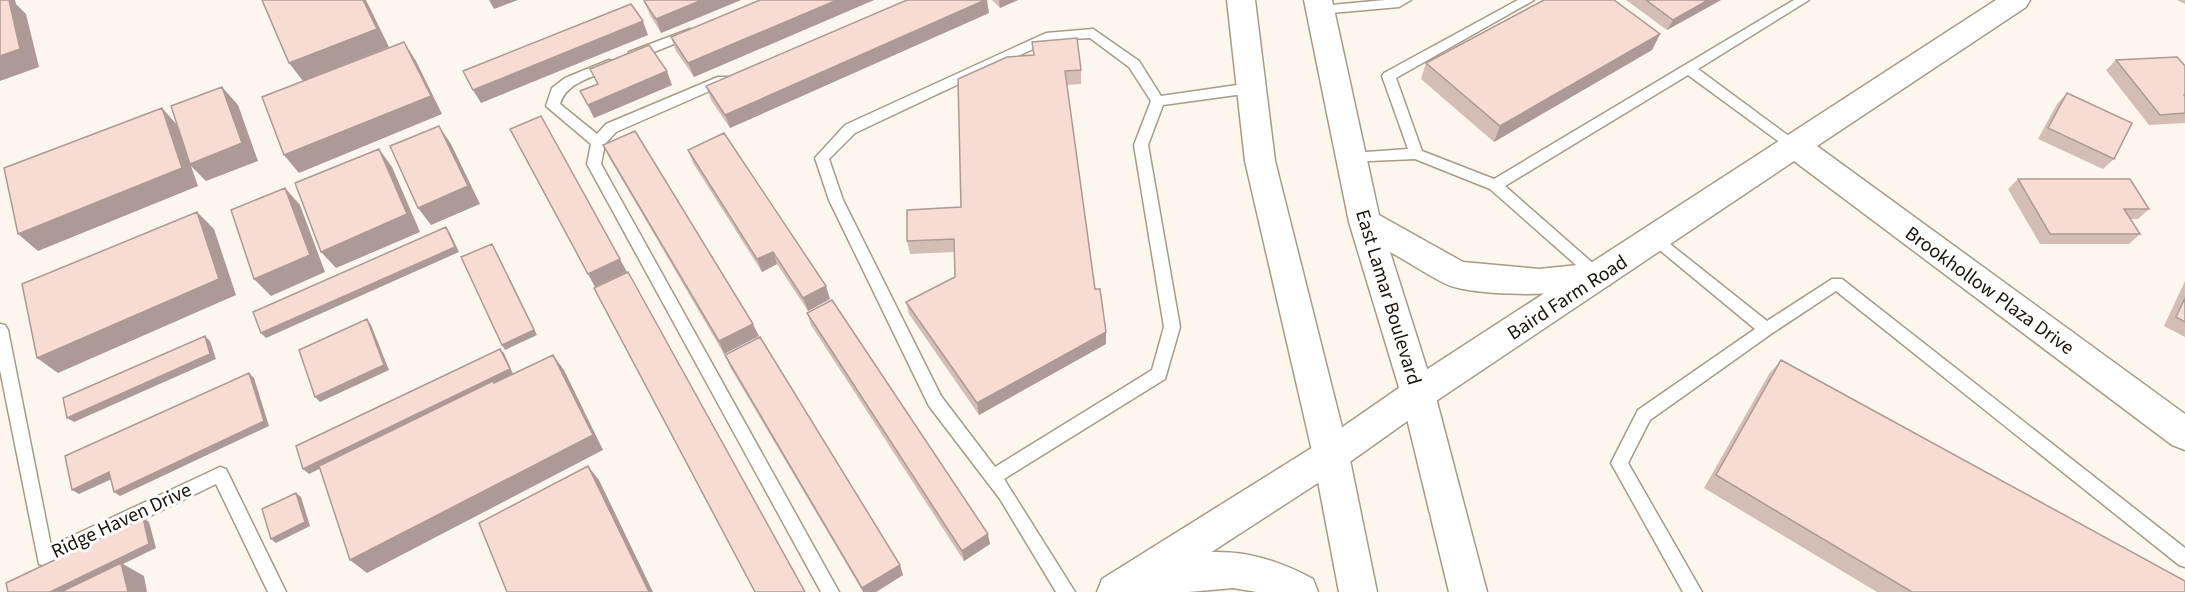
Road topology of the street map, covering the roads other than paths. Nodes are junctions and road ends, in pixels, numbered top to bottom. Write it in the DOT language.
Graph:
graph roads {
  1 [pos="1240,0"];
  2 [pos="1405,0"];
  3 [pos="1528,0"];
  4 [pos="1803,0"];
  5 [pos="2013,0"];
  6 [pos="1319,5"];
  7 [pos="707,26"];
  8 [pos="1688,69"];
  9 [pos="739,73"];
  10 [pos="1251,88"];
  11 [pos="1158,101"];
  12 [pos="598,142"];
  13 [pos="1794,146"];
  14 [pos="1416,154"];
  15 [pos="1352,158"];
  16 [pos="1495,185"];
  17 [pos="1365,222"];
  18 [pos="1655,238"];
  19 [pos="1598,276"];
  20 [pos="1766,329"];
  21 [pos="0,330"];
  22 [pos="1418,394"];
  23 [pos="2185,434"];
  24 [pos="1331,455"];
  25 [pos="993,477"];
  26 [pos="2185,559"];
  27 [pos="278,592"];
  28 [pos="830,592"];
  29 [pos="1066,592"];
  30 [pos="1116,592"];
  31 [pos="1122,592"];
  32 [pos="1299,592"];
  33 [pos="1358,592"];
  34 [pos="1468,592"];
  35 [pos="1693,592"];
  1 -- 10 [label="main road"];
  2 -- 6 [label="lane"];
  3 -- 14 [label="lane"];
  4 -- 8 [label="lane"];
  5 -- 13 [label="main road, Baird Farm Road"];
  6 -- 15 [label="main road, East Lamar Boulevard"];
  7 -- 12 [label="lane"];
  8 -- 13 [label="lane"];
  8 -- 16 [label="lane"];
  9 -- 12 [label="lane"];
  10 -- 11 [label="lane"];
  10 -- 24 [label="main road"];
  11 -- 25 [label="lane"];
  11 -- 25 [label="lane"];
  12 -- 28 [label="lane"];
  13 -- 18 [label="main road, Baird Farm Road"];
  13 -- 23 [label="main road, Brookhollow Plaza Drive"];
  14 -- 15 [label="lane"];
  14 -- 16 [label="lane"];
  15 -- 17 [label="main road, East Lamar Boulevard"];
  16 -- 19 [label="lane"];
  17 -- 19 [label="main road"];
  17 -- 22 [label="main road, East Lamar Boulevard"];
  18 -- 19 [label="main road, Baird Farm Road"];
  18 -- 20 [label="lane"];
  19 -- 22 [label="main road, Baird Farm Road"];
  20 -- 26 [label="lane"];
  20 -- 35 [label="lane"];
  21 -- 27 [label="lane, Ridge Haven Drive"];
  22 -- 24 [label="main road, Baird Farm Road"];
  22 -- 34 [label="main road, East Lamar Boulevard"];
  24 -- 30 [label="main road, Baird Farm Road"];
  24 -- 33 [label="main road"];
  25 -- 29 [label="lane"];
  31 -- 32 [label="main road"];
}
